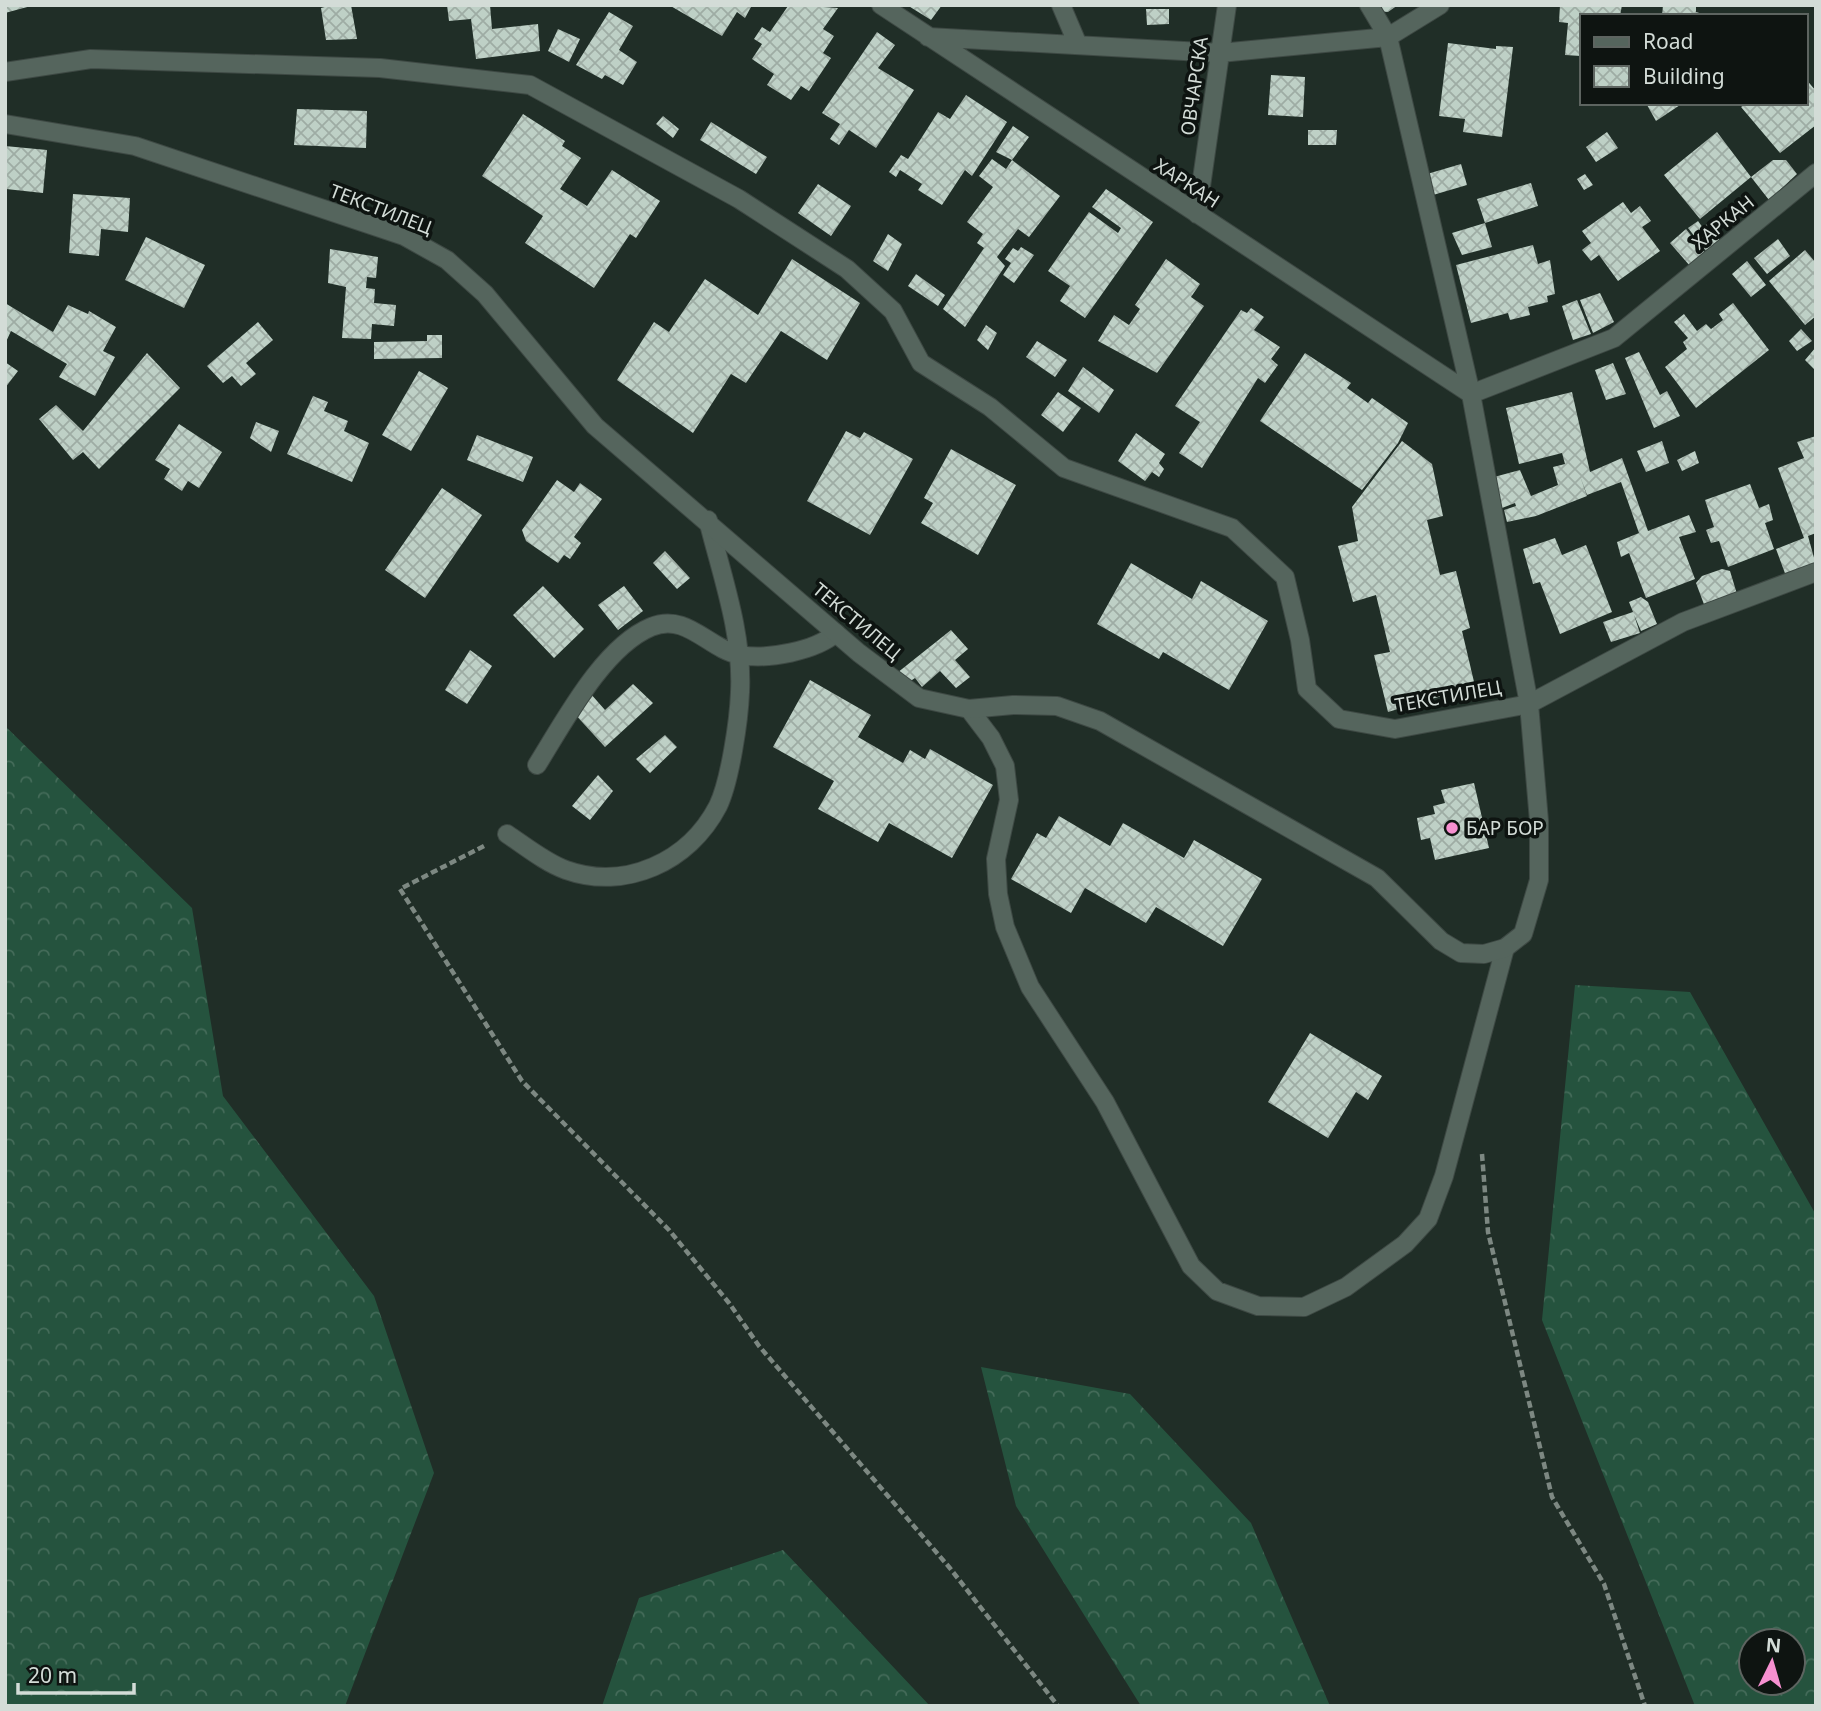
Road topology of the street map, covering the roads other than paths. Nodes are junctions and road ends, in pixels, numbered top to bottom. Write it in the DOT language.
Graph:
graph roads {
  1 [pos="881,5"];
  2 [pos="1060,5"];
  3 [pos="1227,5"];
  4 [pos="1369,5"];
  5 [pos="1440,5"];
  6 [pos="928,37"];
  7 [pos="1388,37"];
  8 [pos="1078,45"];
  9 [pos="1220,53"];
  10 [pos="5,72"];
  11 [pos="5,124"];
  12 [pos="1816,173"];
  13 [pos="1197,214"];
  14 [pos="1471,394"];
  15 [pos="708,520"];
  16 [pos="1816,572"];
  17 [pos="836,633"];
  18 [pos="739,655"];
  19 [pos="1529,704"];
  20 [pos="968,709"];
  21 [pos="537,765"];
  22 [pos="507,834"];
  23 [pos="1505,948"];
  1 -- 6 [label="street, ХАРКАН"];
  2 -- 8 [label="street"];
  3 -- 9 [label="street, ОВЧАРСКА"];
  4 -- 7 [label="street"];
  5 -- 7 [label="street"];
  6 -- 8 [label="street"];
  6 -- 13 [label="street, ХАРКАН"];
  7 -- 9 [label="street"];
  7 -- 14 [label="street"];
  8 -- 9 [label="street"];
  9 -- 13 [label="street, ОВЧАРСКА"];
  10 -- 19 [label="street, ТЕКСТИЛЕЦ"];
  11 -- 15 [label="street, ТЕКСТИЛЕЦ"];
  12 -- 14 [label="street, ХАРКАН"];
  13 -- 14 [label="street, ХАРКАН"];
  14 -- 19 [label="street"];
  15 -- 17 [label="street, ТЕКСТИЛЕЦ"];
  15 -- 18 [label="street"];
  16 -- 19 [label="street, ТЕКСТИЛЕЦ"];
  17 -- 18 [label="street"];
  17 -- 20 [label="street, ТЕКСТИЛЕЦ"];
  18 -- 21 [label="street"];
  18 -- 22 [label="street"];
  19 -- 23 [label="street, ТЕКСТИЛЕЦ"];
  20 -- 23 [label="street, ТЕКСТИЛЕЦ"];
  20 -- 23 [label="street"];
}
